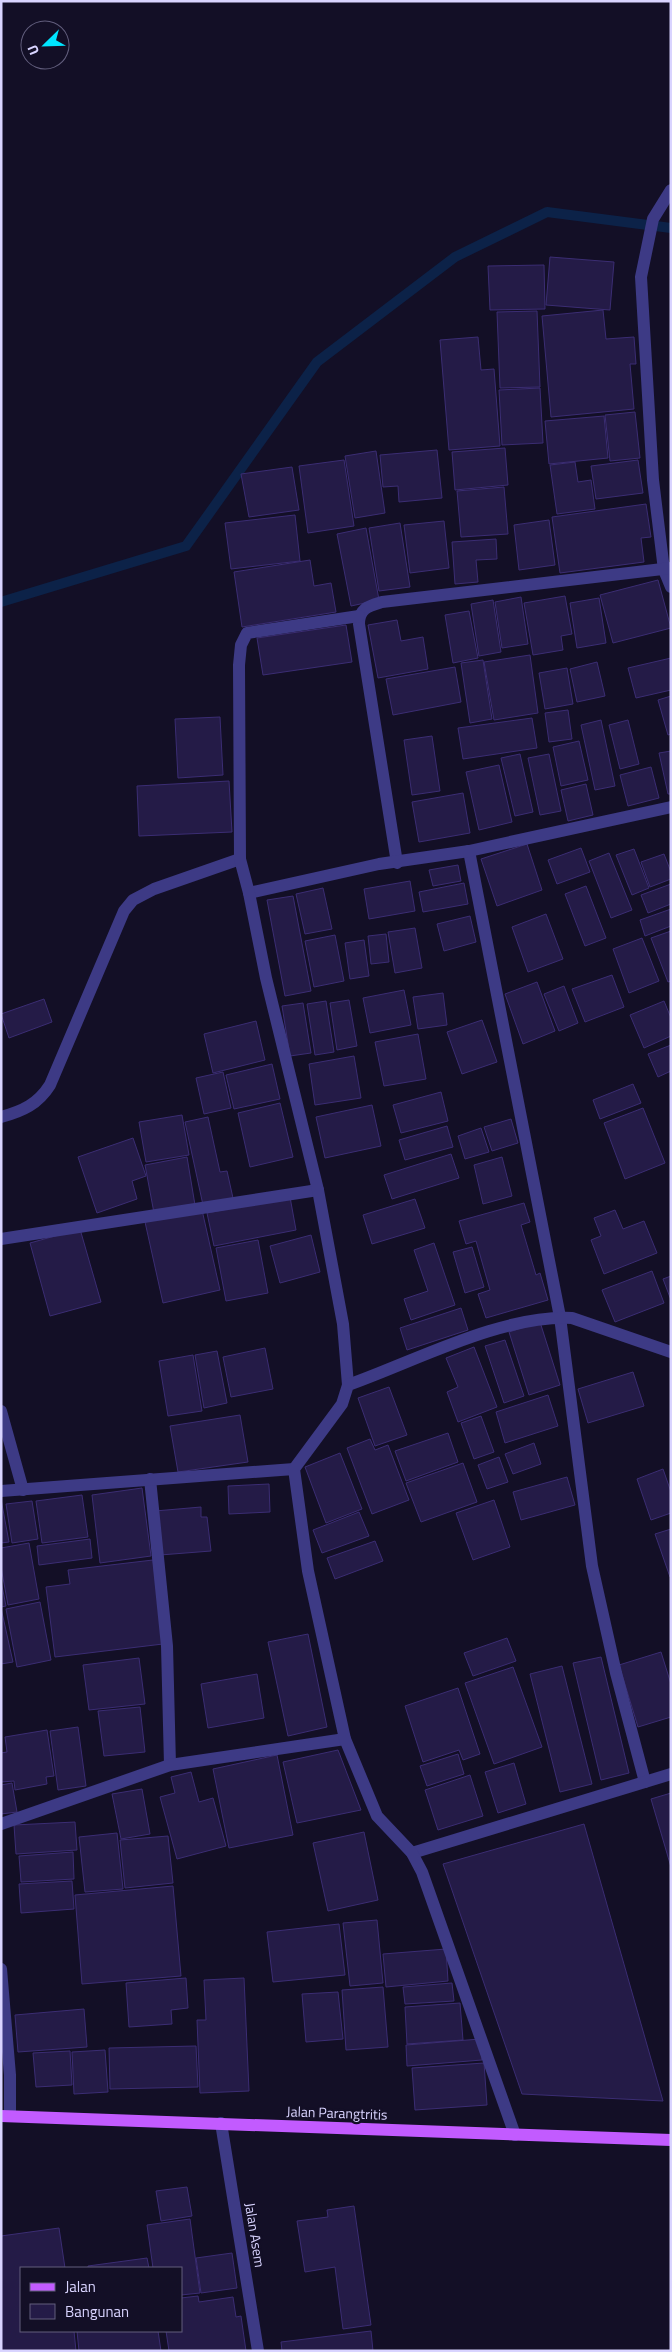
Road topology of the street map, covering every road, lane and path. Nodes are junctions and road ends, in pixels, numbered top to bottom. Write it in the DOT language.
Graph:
graph roads {
  1 [pos="671,190"];
  2 [pos="668,569"];
  3 [pos="671,587"];
  4 [pos="359,616"];
  5 [pos="671,807"];
  6 [pos="469,851"];
  7 [pos="240,859"];
  8 [pos="397,863"];
  9 [pos="249,893"];
  10 [pos="1,1117"];
  11 [pos="318,1190"];
  12 [pos="1,1239"];
  13 [pos="560,1317"];
  14 [pos="671,1352"];
  15 [pos="348,1385"];
  16 [pos="1,1411"];
  17 [pos="294,1469"];
  18 [pos="150,1479"];
  19 [pos="23,1490"];
  20 [pos="1,1491"];
  21 [pos="345,1738"];
  22 [pos="170,1765"];
  23 [pos="671,1774"];
  24 [pos="645,1782"];
  25 [pos="1,1824"];
  26 [pos="412,1853"];
  27 [pos="1,1969"];
  28 [pos="6,2116"];
  29 [pos="221,2123"];
  30 [pos="515,2134"];
  31 [pos="671,2140"];
  32 [pos="258,2351"];
  1 -- 2 [label="street"];
  2 -- 3 [label="street"];
  2 -- 4 [label="street"];
  4 -- 7 [label="street"];
  4 -- 8 [label="street"];
  5 -- 6 [label="street"];
  6 -- 8 [label="street"];
  6 -- 13 [label="street"];
  7 -- 9 [label="street"];
  7 -- 10 [label="street"];
  8 -- 9 [label="street"];
  9 -- 11 [label="street"];
  11 -- 12 [label="street"];
  11 -- 15 [label="street"];
  13 -- 14 [label="street"];
  13 -- 15 [label="street"];
  13 -- 24 [label="street"];
  15 -- 17 [label="street"];
  16 -- 19 [label="street"];
  17 -- 18 [label="street"];
  17 -- 21 [label="street"];
  18 -- 19 [label="street"];
  18 -- 22 [label="street"];
  19 -- 20 [label="street"];
  21 -- 22 [label="street"];
  21 -- 26 [label="street"];
  22 -- 25 [label="street"];
  23 -- 24 [label="street"];
  24 -- 26 [label="street"];
  26 -- 30 [label="street"];
  27 -- 28 [label="street"];
  28 -- 29 [label="main road, Jalan Parangtritis"];
  29 -- 30 [label="main road, Jalan Parangtritis"];
  29 -- 32 [label="street, Jalan Asem"];
  30 -- 31 [label="main road, Jalan Parangtritis"];
}
